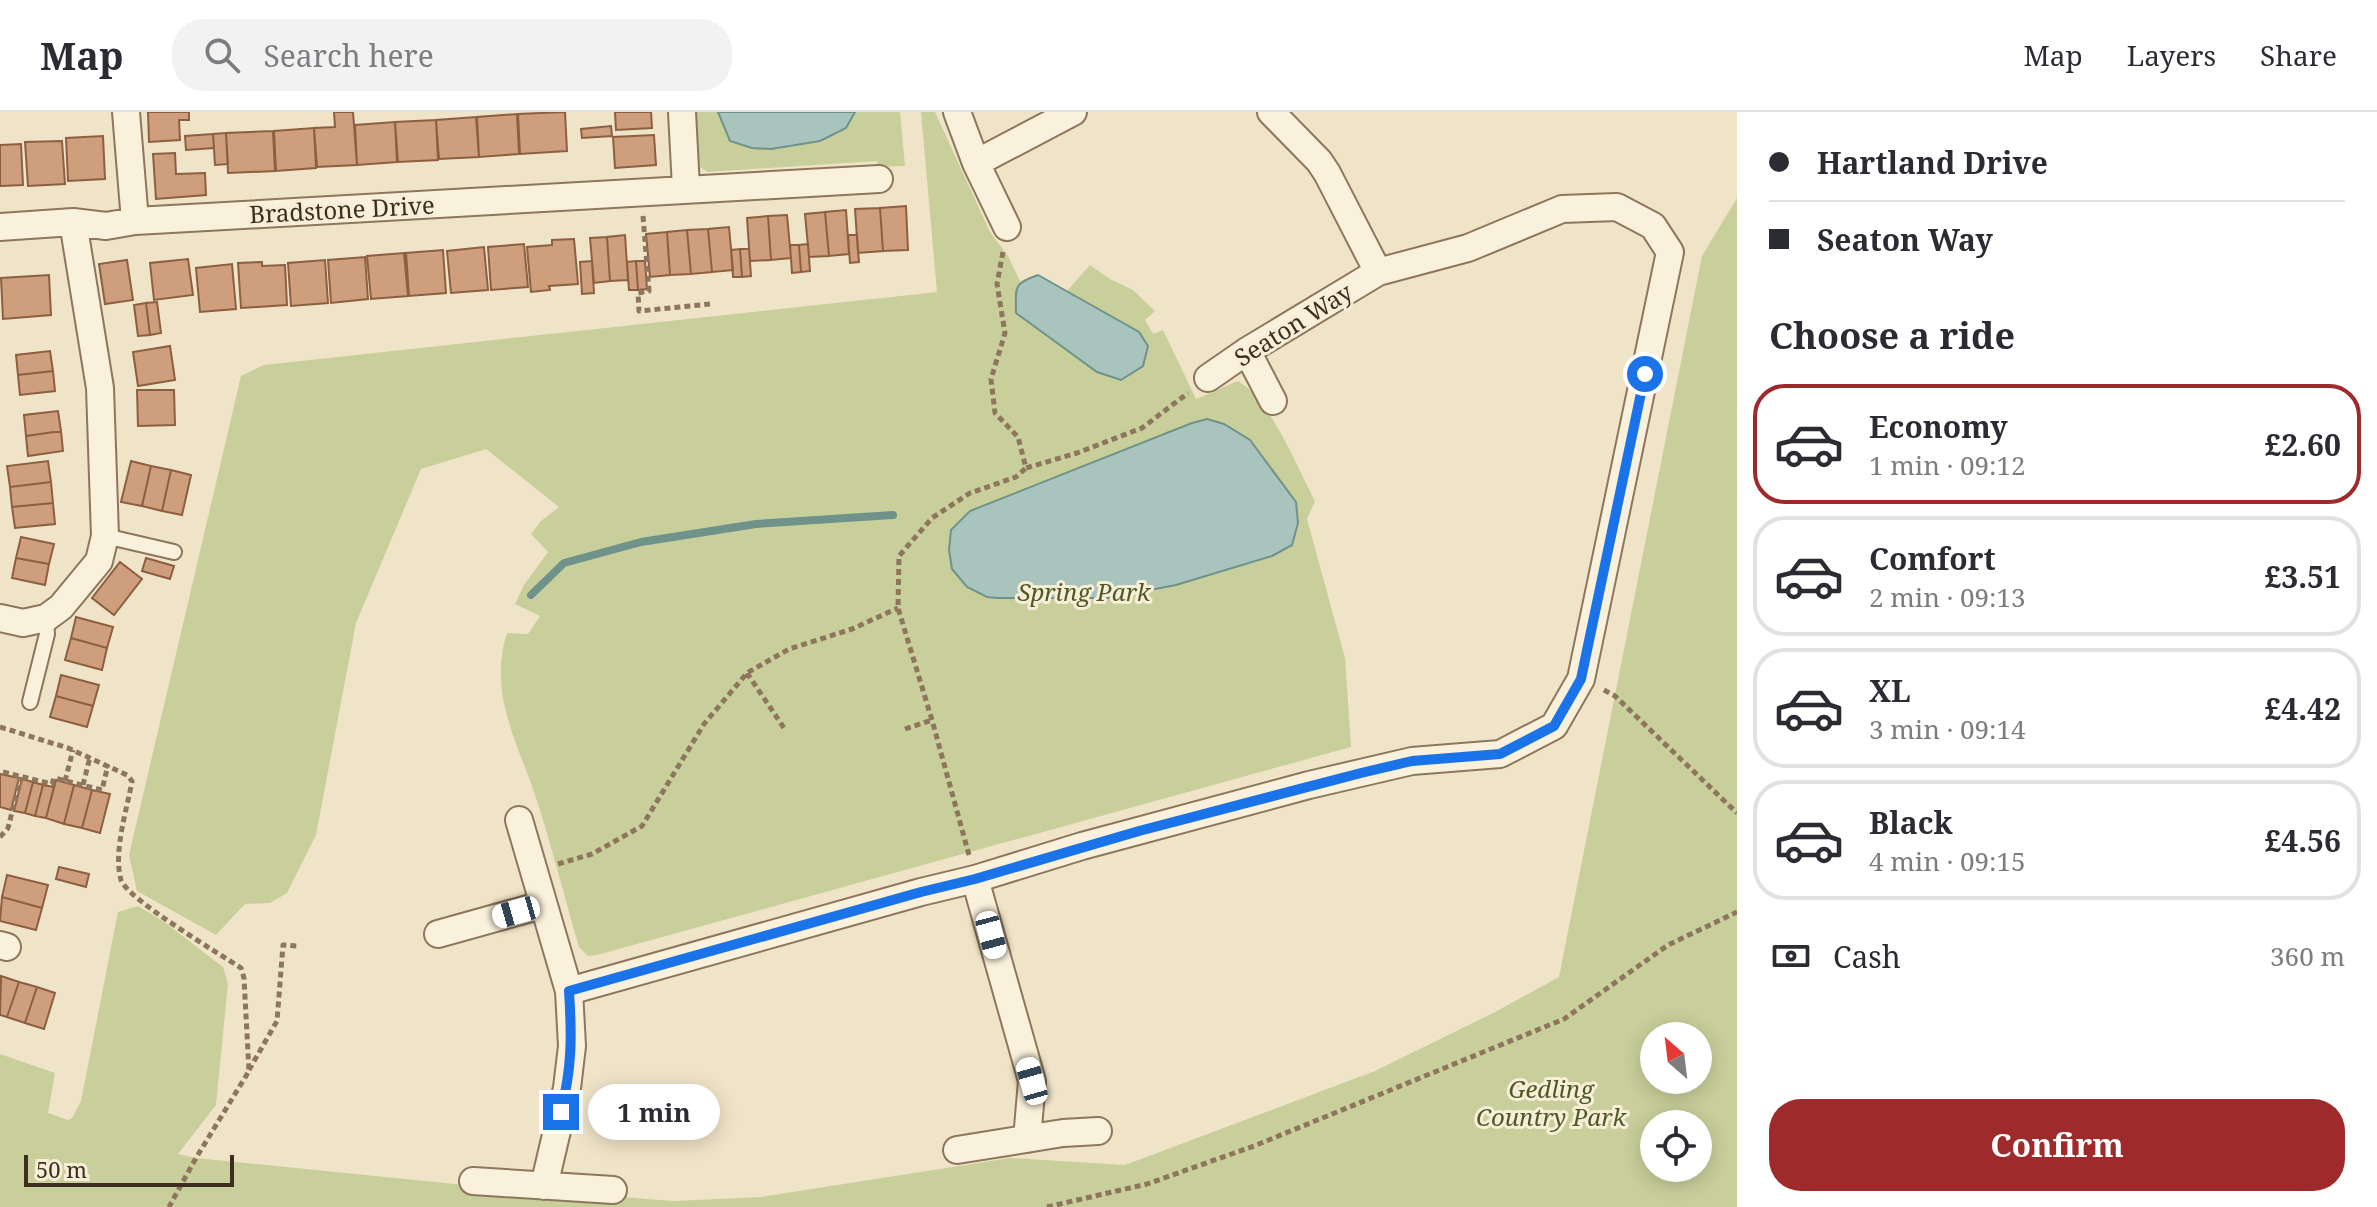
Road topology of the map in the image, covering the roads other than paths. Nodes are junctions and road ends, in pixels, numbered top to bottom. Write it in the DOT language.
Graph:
graph roads {
  1 [pos="126,112"];
  2 [pos="682,112"];
  3 [pos="957,112"];
  4 [pos="1073,112"];
  5 [pos="1271,112"];
  6 [pos="976,163"];
  7 [pos="879,179"];
  8 [pos="686,188"];
  9 [pos="135,221"];
  10 [pos="73,222"];
  11 [pos="0,227"];
  12 [pos="1007,227"];
  13 [pos="1378,272"];
  14 [pos="1247,351"];
  15 [pos="1208,378"];
  16 [pos="1273,401"];
  17 [pos="105,536"];
  18 [pos="174,552"];
  19 [pos="0,618"];
  20 [pos="46,618"];
  21 [pos="30,702"];
  22 [pos="519,820"];
  23 [pos="975,879"];
  24 [pos="542,905"];
  25 [pos="438,934"];
  26 [pos="569,991"];
  27 [pos="1098,1131"];
  28 [pos="1027,1139"];
  29 [pos="957,1150"];
  30 [pos="473,1181"];
  31 [pos="544,1186"];
  32 [pos="613,1190"];
  1 -- 9 [label="street"];
  2 -- 8 [label="street"];
  3 -- 6 [label="street"];
  4 -- 6 [label="street"];
  5 -- 13 [label="street"];
  6 -- 12 [label="street"];
  7 -- 8 [label="street, Bradstone Drive"];
  8 -- 9 [label="street, Bradstone Drive"];
  9 -- 10 [label="street, Bradstone Drive"];
  10 -- 11 [label="street, Bradstone Drive"];
  10 -- 17 [label="street"];
  13 -- 14 [label="street, Seaton Way"];
  13 -- 23 [label="street, Seaton Way"];
  14 -- 15 [label="street, Seaton Way"];
  14 -- 16 [label="street"];
  17 -- 18 [label="lane"];
  17 -- 20 [label="street"];
  19 -- 20 [label="street"];
  20 -- 21 [label="lane"];
  22 -- 24 [label="street"];
  23 -- 26 [label="street, Seaton Way"];
  23 -- 28 [label="street"];
  24 -- 25 [label="street"];
  24 -- 26 [label="street"];
  26 -- 31 [label="street"];
  27 -- 28 [label="street"];
  28 -- 29 [label="street"];
  30 -- 31 [label="street"];
  31 -- 32 [label="street"];
}
